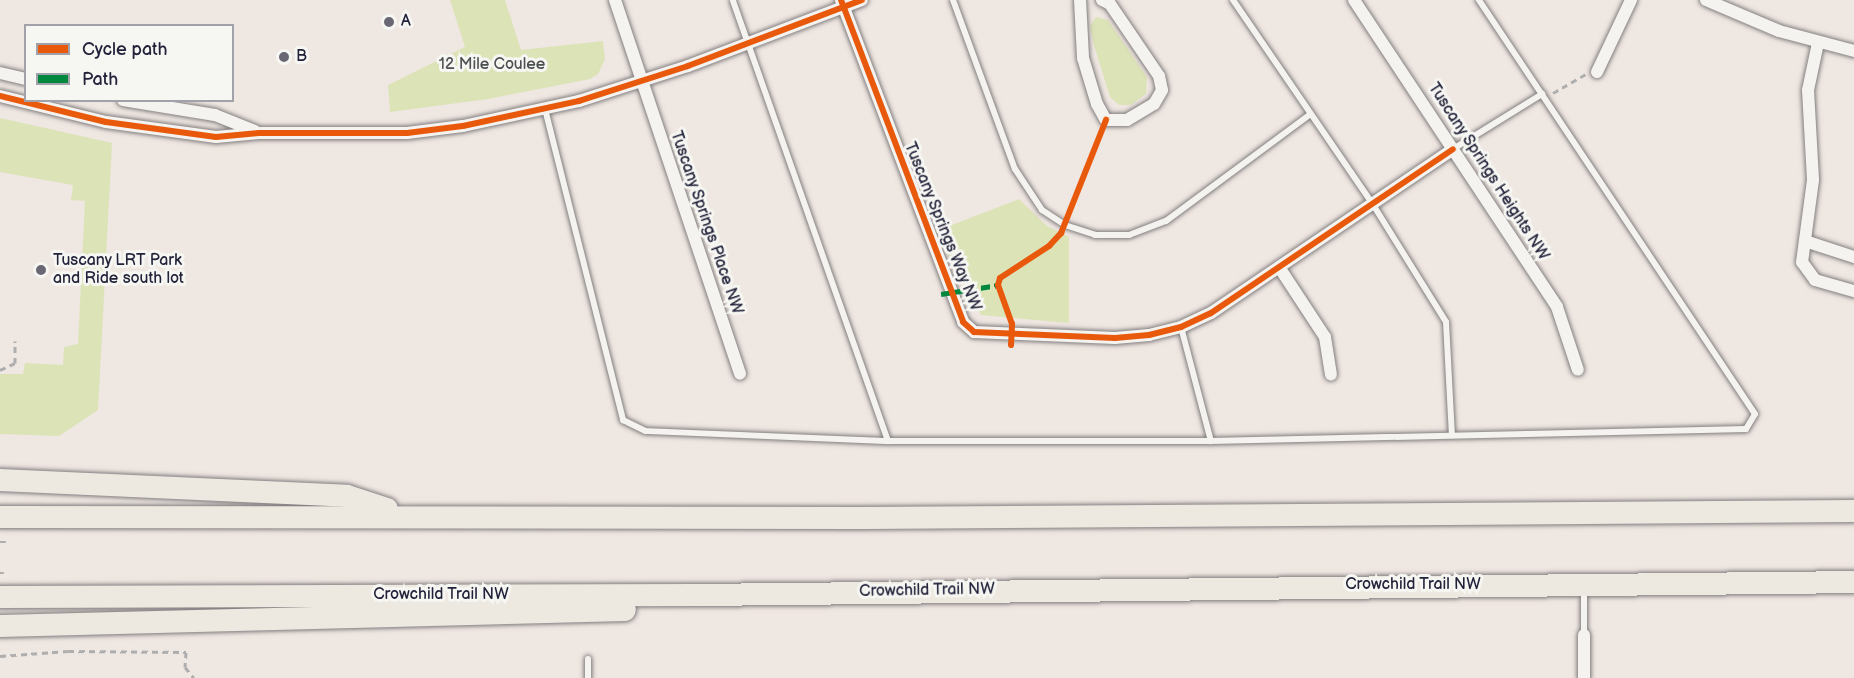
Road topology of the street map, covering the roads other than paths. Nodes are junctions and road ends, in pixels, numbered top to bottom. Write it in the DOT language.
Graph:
graph roads {
  1 [pos="615,0"];
  2 [pos="733,0"];
  3 [pos="862,0"];
  4 [pos="953,0"];
  5 [pos="1080,0"];
  6 [pos="1102,0"];
  7 [pos="1233,0"];
  8 [pos="1354,0"];
  9 [pos="1479,0"];
  10 [pos="1631,0"];
  11 [pos="1706,0"];
  12 [pos="842,4"];
  13 [pos="1818,43"];
  14 [pos="748,45"];
  15 [pos="1854,51"];
  16 [pos="1597,72"];
  17 [pos="0,74"];
  18 [pos="24,79"];
  19 [pos="641,82"];
  20 [pos="1542,94"];
  21 [pos="0,96"];
  22 [pos="24,102"];
  23 [pos="24,102"];
  24 [pos="134,102"];
  25 [pos="545,109"];
  26 [pos="1309,115"];
  27 [pos="259,132"];
  28 [pos="1453,149"];
  29 [pos="1372,203"];
  30 [pos="1805,241"];
  31 [pos="1854,257"];
  32 [pos="1279,267"];
  33 [pos="1854,291"];
  34 [pos="1181,327"];
  35 [pos="1578,370"];
  36 [pos="740,374"];
  37 [pos="1331,375"];
  38 [pos="1452,435"];
  39 [pos="888,441"];
  40 [pos="1212,441"];
  41 [pos="0,480"];
  42 [pos="1854,511"];
  43 [pos="406,515"];
  44 [pos="0,517"];
  45 [pos="1854,582"];
  46 [pos="1584,583"];
  47 [pos="698,595"];
  48 [pos="0,597"];
  49 [pos="0,626"];
  50 [pos="1584,635"];
  51 [pos="588,659"];
  52 [pos="588,678"];
  53 [pos="1584,678"];
  1 -- 19 [label="street, Tuscany Springs Place NW"];
  2 -- 14 [label="lane"];
  3 -- 12 [label="street"];
  4 -- 26 [label="lane"];
  5 -- 6 [label="street"];
  7 -- 26 [label="lane"];
  8 -- 28 [label="street, Tuscany Springs Heights NW"];
  9 -- 20 [label="lane"];
  10 -- 16 [label="street"];
  11 -- 13 [label="street"];
  12 -- 14 [label="street"];
  12 -- 34 [label="street, Tuscany Springs Way NW"];
  13 -- 15 [label="street"];
  13 -- 30 [label="street"];
  14 -- 19 [label="street"];
  14 -- 39 [label="lane"];
  17 -- 18 [label="street"];
  19 -- 25 [label="street"];
  19 -- 36 [label="street, Tuscany Springs Place NW"];
  20 -- 28 [label="lane"];
  20 -- 38 [label="lane"];
  21 -- 22 [label="street"];
  23 -- 27 [label="street"];
  24 -- 27 [label="street"];
  25 -- 27 [label="street"];
  25 -- 39 [label="lane"];
  26 -- 29 [label="lane"];
  28 -- 29 [label="street, Tuscany Springs Way NW"];
  28 -- 35 [label="street, Tuscany Springs Heights NW"];
  29 -- 32 [label="street, Tuscany Springs Way NW"];
  29 -- 38 [label="lane"];
  30 -- 31 [label="street"];
  30 -- 33 [label="street"];
  32 -- 34 [label="street, Tuscany Springs Way NW"];
  32 -- 37 [label="street"];
  34 -- 40 [label="lane"];
  38 -- 40 [label="lane"];
  39 -- 40 [label="lane"];
  41 -- 43 [label="highway"];
  42 -- 43 [label="highway"];
  43 -- 44 [label="highway"];
  45 -- 46 [label="highway, Crowchild Trail NW"];
  46 -- 47 [label="highway, Crowchild Trail NW"];
  46 -- 50 [label="lane"];
  47 -- 48 [label="highway, Crowchild Trail NW"];
  47 -- 49 [label="highway"];
  50 -- 53 [label="street"];
  51 -- 52 [label="lane"];
}
